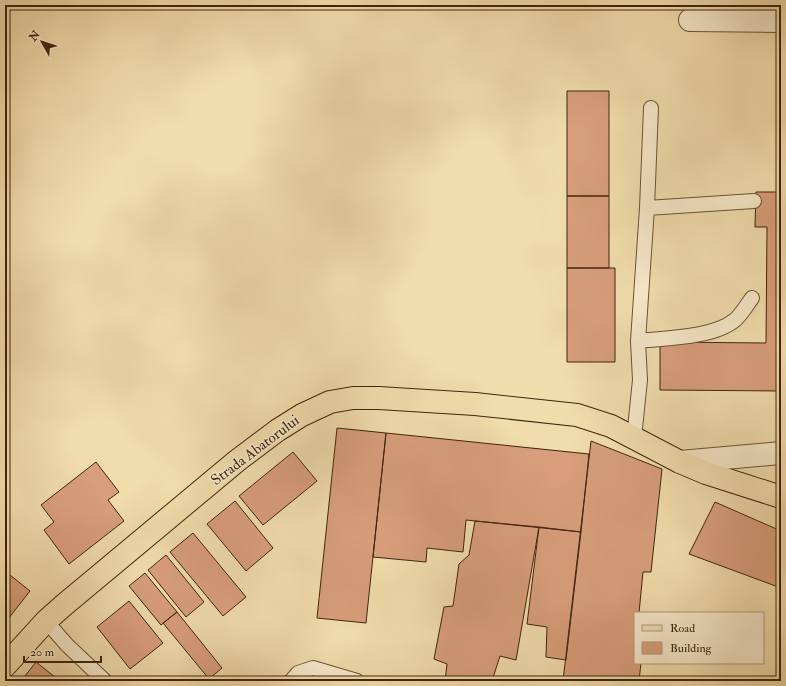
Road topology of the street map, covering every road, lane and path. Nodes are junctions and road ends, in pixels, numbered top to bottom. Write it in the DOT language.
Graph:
graph roads {
  1 [pos="690,20"];
  2 [pos="781,21"];
  3 [pos="651,108"];
  4 [pos="754,201"];
  5 [pos="647,208"];
  6 [pos="752,298"];
  7 [pos="638,341"];
  8 [pos="634,438"];
  9 [pos="781,453"];
  10 [pos="680,462"];
  11 [pos="781,497"];
  12 [pos="46,621"];
  13 [pos="5,666"];
  14 [pos="105,681"];
  15 [pos="291,681"];
  16 [pos="357,681"];
  1 -- 2 [label="street"];
  3 -- 5 [label="lane"];
  4 -- 5 [label="lane"];
  5 -- 7 [label="lane"];
  6 -- 7 [label="lane"];
  7 -- 8 [label="lane"];
  8 -- 10 [label="main road, Strada Abatorului"];
  8 -- 12 [label="main road, Strada Abatorului"];
  9 -- 10 [label="street"];
  10 -- 11 [label="main road, Strada Abatorului"];
  12 -- 13 [label="main road, Strada Abatorului"];
  12 -- 14 [label="lane"];
  15 -- 16 [label="lane"];
}
